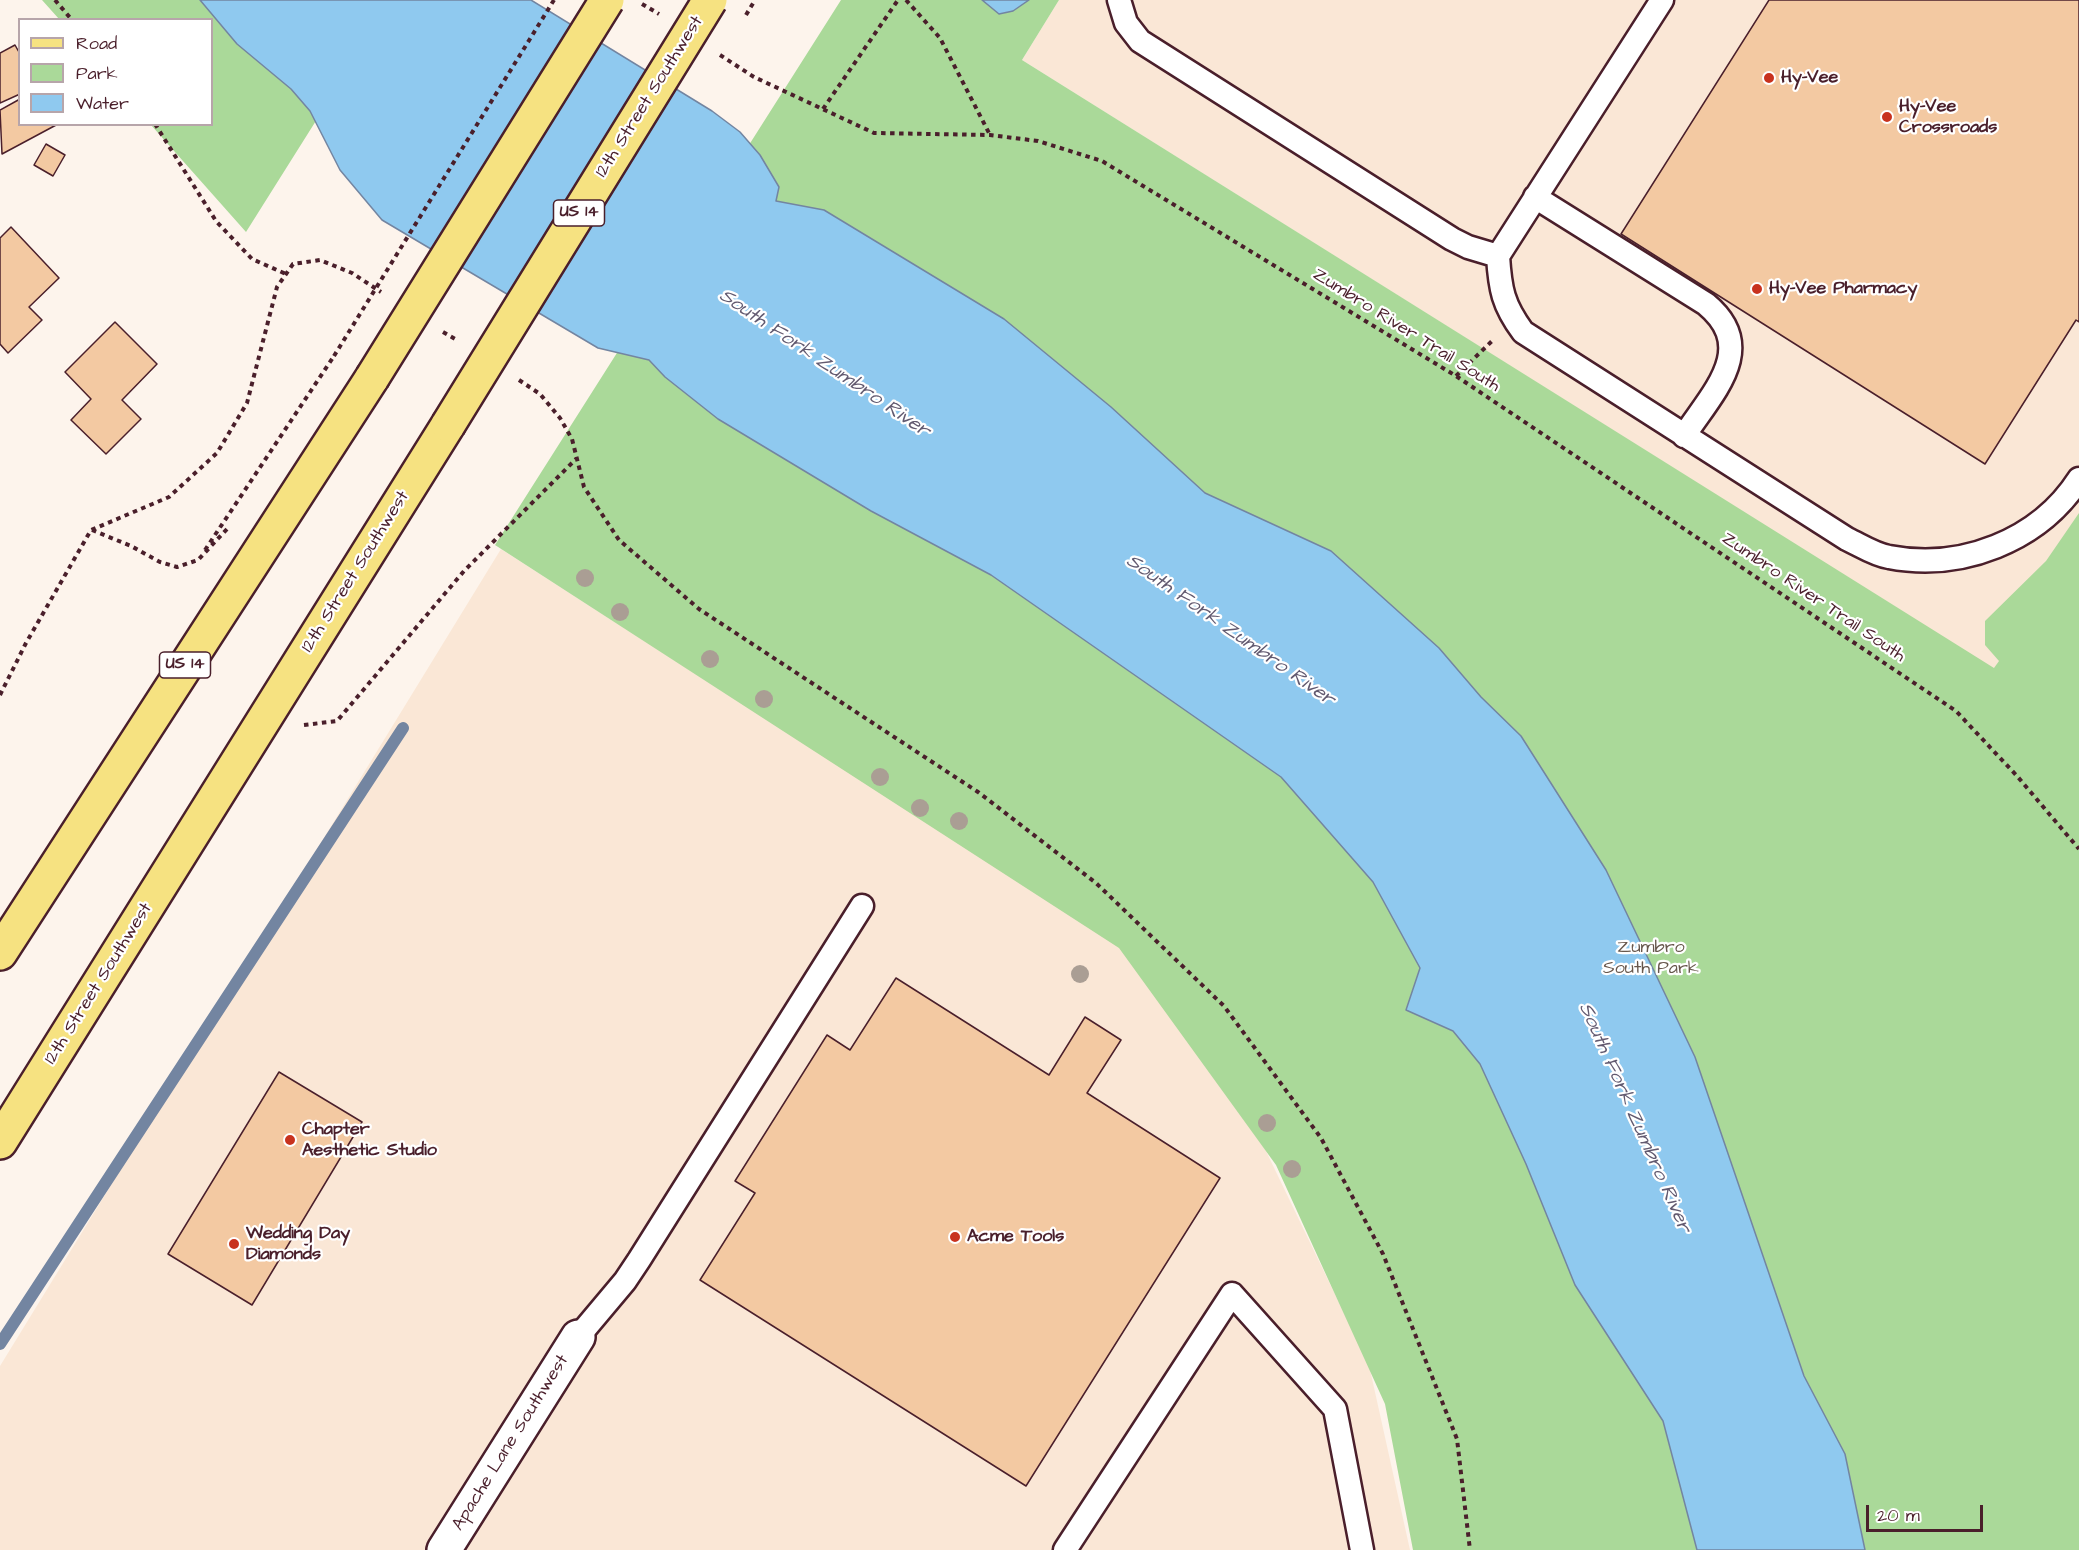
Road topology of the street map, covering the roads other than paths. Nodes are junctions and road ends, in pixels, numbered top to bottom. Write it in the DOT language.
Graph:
graph roads {
  1 [pos="607,0"];
  2 [pos="710,0"];
  3 [pos="1119,0"];
  4 [pos="1662,0"];
  5 [pos="1535,196"];
  6 [pos="1498,256"];
  7 [pos="1684,436"];
  8 [pos="2079,479"];
  9 [pos="862,906"];
  10 [pos="0,952"];
  11 [pos="0,1142"];
  12 [pos="578,1337"];
  13 [pos="444,1550"];
  14 [pos="1065,1550"];
  15 [pos="1362,1550"];
  1 -- 10 [label="main road, US 14, bridge"];
  2 -- 11 [label="main road, 12th Street Southwest / US 14, bridge"];
  3 -- 6 [label="lane"];
  4 -- 5 [label="lane"];
  5 -- 6 [label="lane"];
  5 -- 7 [label="lane"];
  6 -- 7 [label="lane"];
  7 -- 8 [label="lane"];
  9 -- 12 [label="lane"];
  12 -- 13 [label="street, Apache Lane Southwest"];
  14 -- 15 [label="lane"];
}
